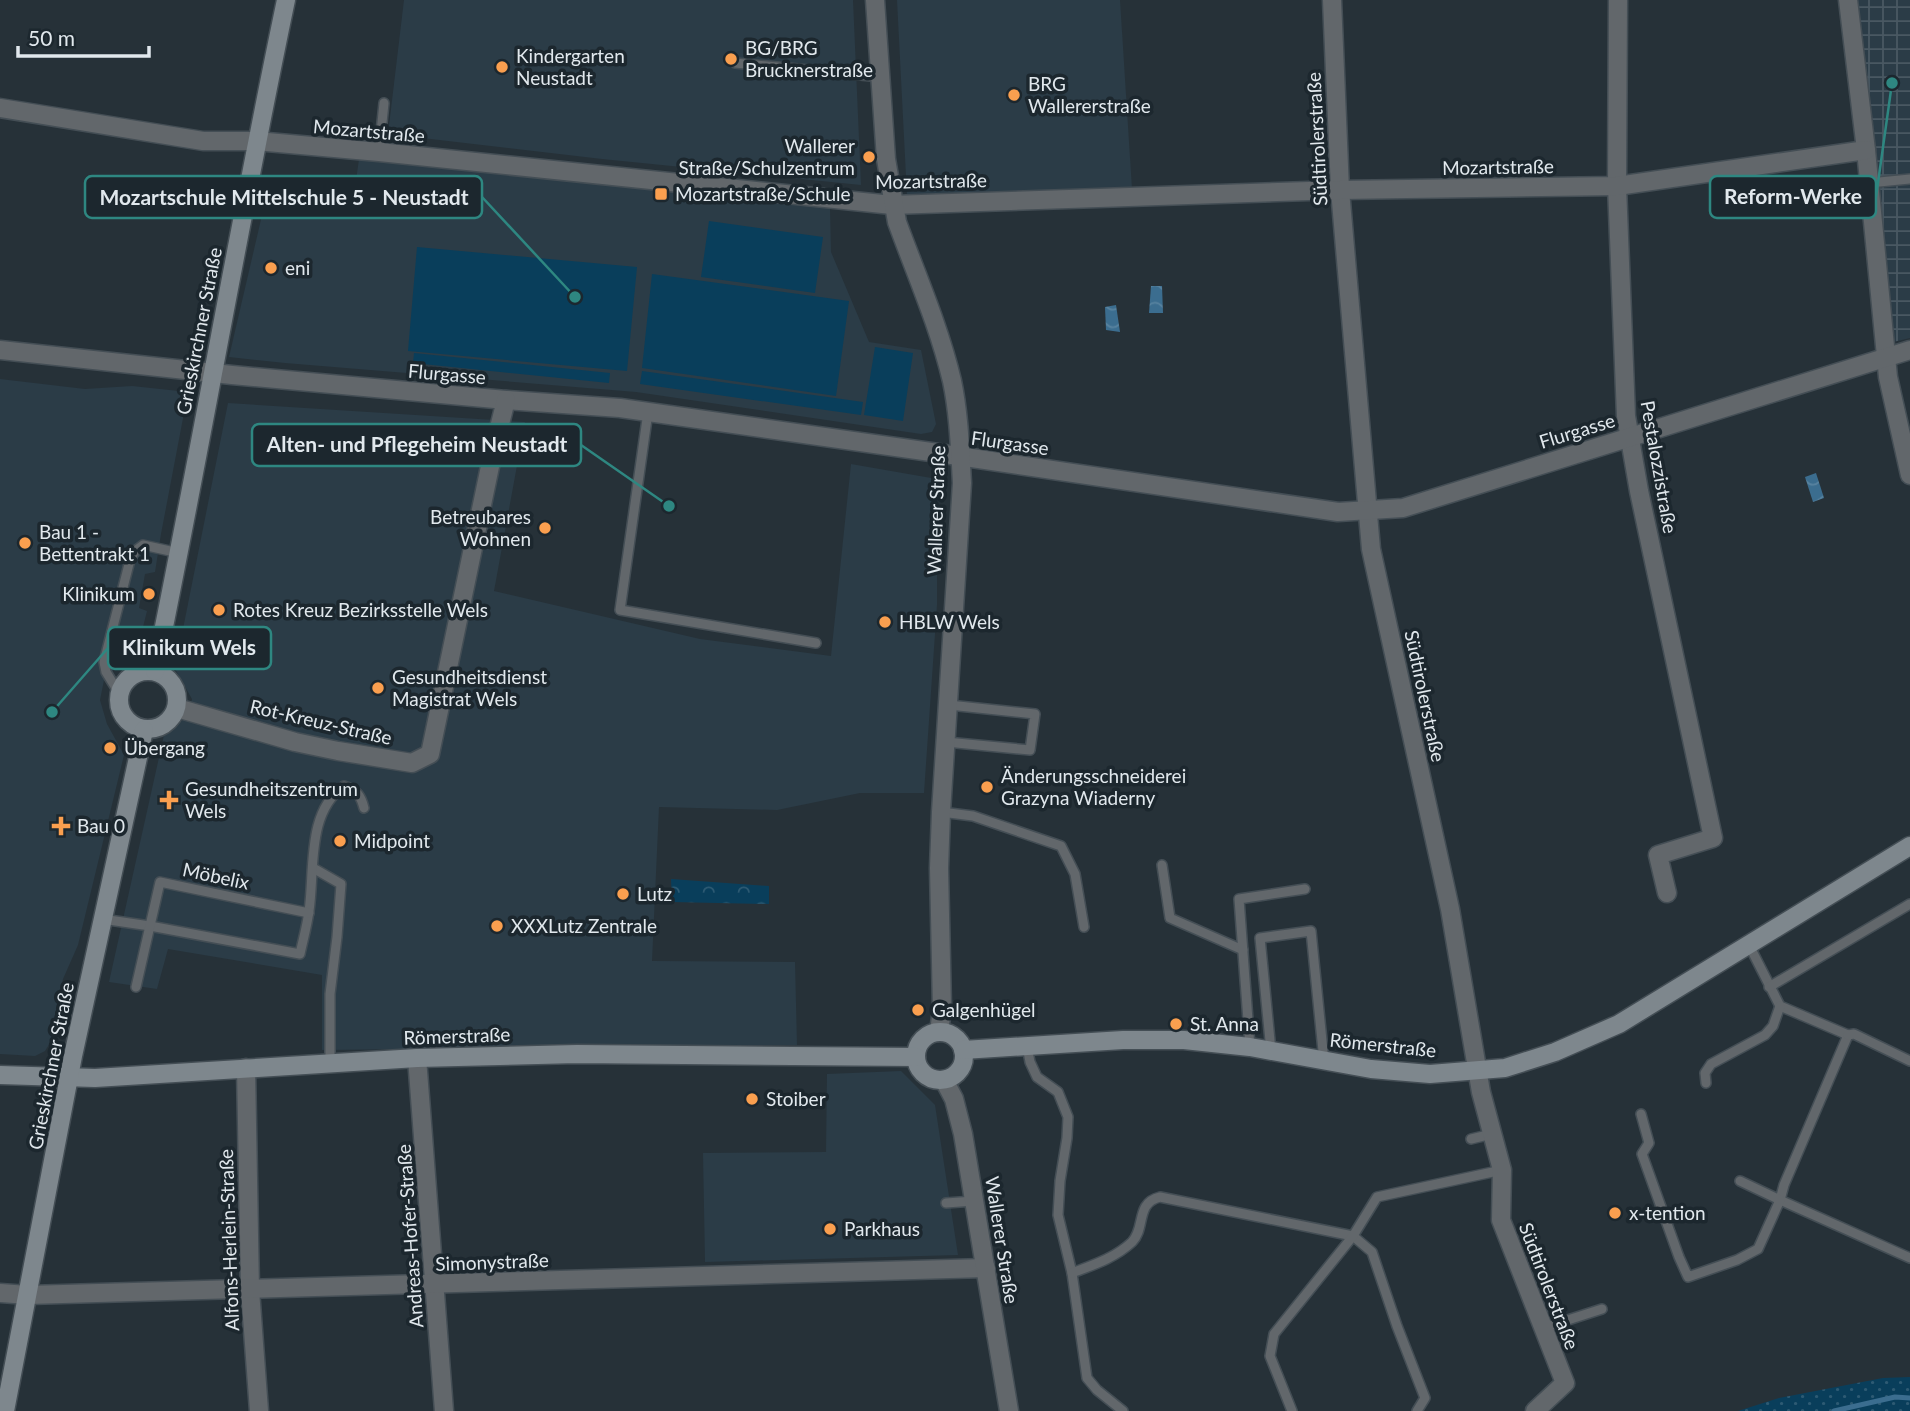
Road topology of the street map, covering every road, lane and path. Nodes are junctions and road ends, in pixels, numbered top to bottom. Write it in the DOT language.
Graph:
graph roads {
  1 [pos="286,0"];
  2 [pos="875,0"];
  3 [pos="1332,0"];
  4 [pos="1618,0"];
  5 [pos="1848,0"];
  6 [pos="735,63"];
  7 [pos="881,77"];
  8 [pos="384,103"];
  9 [pos="0,108"];
  10 [pos="256,141"];
  11 [pos="1866,150"];
  12 [pos="379,152"];
  13 [pos="1910,179"];
  14 [pos="1869,183"];
  15 [pos="1617,186"];
  16 [pos="1340,190"];
  17 [pos="892,205"];
  18 [pos="0,350"];
  19 [pos="1910,350"];
  20 [pos="1886,357"];
  21 [pos="212,373"];
  22 [pos="506,400"];
  23 [pos="648,412"];
  24 [pos="1629,436"];
  25 [pos="961,457"];
  26 [pos="1910,475"];
  27 [pos="1368,511"];
  28 [pos="179,552"];
  29 [pos="816,643"];
  30 [pos="155,671"];
  31 [pos="119,693"];
  32 [pos="948,705"];
  33 [pos="177,708"];
  34 [pos="144,730"];
  35 [pos="946,742"];
  36 [pos="364,808"];
  37 [pos="941,812"];
  38 [pos="1910,846"];
  39 [pos="1162,865"];
  40 [pos="313,868"];
  41 [pos="1305,889"];
  42 [pos="1667,893"];
  43 [pos="1910,904"];
  44 [pos="309,913"];
  45 [pos="102,919"];
  46 [pos="150,926"];
  47 [pos="1084,927"];
  48 [pos="1749,946"];
  49 [pos="1243,950"];
  50 [pos="136,987"];
  51 [pos="1769,987"];
  52 [pos="1780,1006"];
  53 [pos="939,1032"];
  54 [pos="1849,1035"];
  55 [pos="1027,1046"];
  56 [pos="1250,1047"];
  57 [pos="963,1049"];
  58 [pos="1271,1051"];
  59 [pos="916,1057"];
  60 [pos="417,1058"];
  61 [pos="1324,1061"];
  62 [pos="1910,1061"];
  63 [pos="330,1063"];
  64 [pos="246,1068"];
  65 [pos="1478,1070"];
  66 [pos="0,1075"];
  67 [pos="69,1077"];
  68 [pos="944,1080"];
  69 [pos="1706,1083"];
  70 [pos="1641,1114"];
  71 [pos="1492,1134"];
  72 [pos="1471,1139"];
  73 [pos="1502,1170"];
  74 [pos="1740,1181"];
  75 [pos="1780,1200"];
  76 [pos="974,1201"];
  77 [pos="946,1203"];
  78 [pos="1353,1236"];
  79 [pos="1910,1258"];
  80 [pos="986,1268"];
  81 [pos="1072,1273"];
  82 [pos="435,1284"];
  83 [pos="250,1290"];
  84 [pos="0,1293"];
  85 [pos="28,1295"];
  86 [pos="1602,1309"];
  87 [pos="1543,1328"];
  88 [pos="5,1411"];
  89 [pos="259,1411"];
  90 [pos="444,1411"];
  91 [pos="1009,1411"];
  92 [pos="1123,1411"];
  93 [pos="1292,1411"];
  94 [pos="1417,1411"];
  95 [pos="1535,1411"];
  1 -- 10 [label="main road, Grieskirchner Straße"];
  2 -- 7 [label="street, Wallerer Straße"];
  3 -- 16 [label="street, Südtirolerstraße"];
  4 -- 15 [label="street, Pestalozzistraße"];
  5 -- 11 [label="street"];
  6 -- 7 [label="lane"];
  7 -- 17 [label="street, Wallerer Straße"];
  8 -- 12 [label="lane"];
  9 -- 10 [label="street, Mozartstraße"];
  10 -- 12 [label="street, Mozartstraße"];
  10 -- 21 [label="main road, Grieskirchner Straße"];
  11 -- 14 [label="street"];
  11 -- 15 [label="street, Mozartstraße"];
  12 -- 17 [label="street, Mozartstraße"];
  13 -- 14 [label="lane"];
  14 -- 20 [label="street"];
  15 -- 16 [label="street, Mozartstraße"];
  15 -- 24 [label="street, Pestalozzistraße"];
  16 -- 17 [label="street, Mozartstraße"];
  16 -- 27 [label="street, Südtirolerstraße"];
  17 -- 25 [label="street, Wallerer Straße"];
  18 -- 21 [label="street, Flurgasse"];
  19 -- 20 [label="street, Flurgasse"];
  20 -- 24 [label="street, Flurgasse"];
  20 -- 26 [label="street"];
  21 -- 22 [label="street, Flurgasse"];
  21 -- 28 [label="main road, Grieskirchner Straße"];
  22 -- 23 [label="street, Flurgasse"];
  22 -- 33 [label="street, Rot-Kreuz-Straße"];
  23 -- 25 [label="street, Flurgasse"];
  23 -- 29 [label="lane"];
  24 -- 27 [label="street, Flurgasse"];
  24 -- 42 [label="street, Pestalozzistraße"];
  25 -- 27 [label="street, Flurgasse"];
  25 -- 32 [label="street, Wallerer Straße"];
  27 -- 65 [label="street, Südtirolerstraße"];
  28 -- 30 [label="main road, Grieskirchner Straße"];
  28 -- 31 [label="lane"];
  30 -- 31 [label="main road"];
  30 -- 33 [label="main road"];
  31 -- 34 [label="main road"];
  32 -- 35 [label="street, Wallerer Straße"];
  32 -- 35 [label="lane"];
  33 -- 34 [label="main road"];
  34 -- 45 [label="main road, Grieskirchner Straße"];
  35 -- 37 [label="street, Wallerer Straße"];
  36 -- 40 [label="lane"];
  37 -- 47 [label="lane"];
  37 -- 53 [label="street, Wallerer Straße"];
  38 -- 48 [label="main road, Römerstraße"];
  39 -- 49 [label="lane"];
  40 -- 44 [label="lane"];
  40 -- 63 [label="lane"];
  41 -- 49 [label="lane"];
  43 -- 51 [label="lane"];
  44 -- 46 [label="lane"];
  44 -- 46 [label="lane, Möbelix"];
  45 -- 46 [label="lane"];
  45 -- 67 [label="main road, Grieskirchner Straße"];
  46 -- 50 [label="lane, Möbelix"];
  48 -- 51 [label="lane"];
  48 -- 65 [label="main road, Römerstraße"];
  49 -- 56 [label="lane"];
  51 -- 52 [label="lane"];
  52 -- 54 [label="lane"];
  52 -- 69 [label="lane"];
  53 -- 57 [label="main road"];
  53 -- 59 [label="main road"];
  54 -- 62 [label="lane"];
  54 -- 75 [label="lane"];
  55 -- 56 [label="main road, Römerstraße"];
  55 -- 57 [label="main road, Römerstraße"];
  55 -- 81 [label="lane"];
  56 -- 58 [label="main road, Römerstraße"];
  57 -- 68 [label="main road"];
  58 -- 61 [label="main road, Römerstraße"];
  58 -- 61 [label="lane"];
  59 -- 60 [label="main road, Römerstraße"];
  59 -- 68 [label="main road"];
  60 -- 63 [label="main road, Römerstraße"];
  60 -- 82 [label="street, Andreas-Hofer-Straße"];
  61 -- 65 [label="main road, Römerstraße"];
  63 -- 64 [label="main road, Römerstraße"];
  64 -- 67 [label="main road, Römerstraße"];
  64 -- 83 [label="street, Alfons-Herlein-Straße"];
  65 -- 71 [label="street, Südtirolerstraße"];
  66 -- 67 [label="main road, Römerstraße"];
  67 -- 85 [label="main road, Grieskirchner Straße"];
  68 -- 76 [label="street, Wallerer Straße"];
  70 -- 75 [label="lane"];
  71 -- 72 [label="lane"];
  71 -- 73 [label="street, Südtirolerstraße"];
  73 -- 78 [label="lane"];
  73 -- 87 [label="street, Südtirolerstraße"];
  74 -- 75 [label="lane"];
  75 -- 79 [label="lane"];
  76 -- 77 [label="lane"];
  76 -- 80 [label="street, Wallerer Straße"];
  78 -- 81 [label="lane"];
  78 -- 93 [label="lane"];
  78 -- 94 [label="lane"];
  80 -- 82 [label="street, Simonystraße"];
  80 -- 91 [label="street, Wallerer Straße"];
  81 -- 92 [label="lane"];
  82 -- 83 [label="street, Simonystraße"];
  82 -- 90 [label="street, Andreas-Hofer-Straße"];
  83 -- 85 [label="street, Simonystraße"];
  83 -- 89 [label="street, Alfons-Herlein-Straße"];
  84 -- 85 [label="street, Simonystraße"];
  85 -- 88 [label="main road, Grieskirchner Straße"];
  86 -- 87 [label="lane"];
  87 -- 95 [label="street, Südtirolerstraße"];
}
